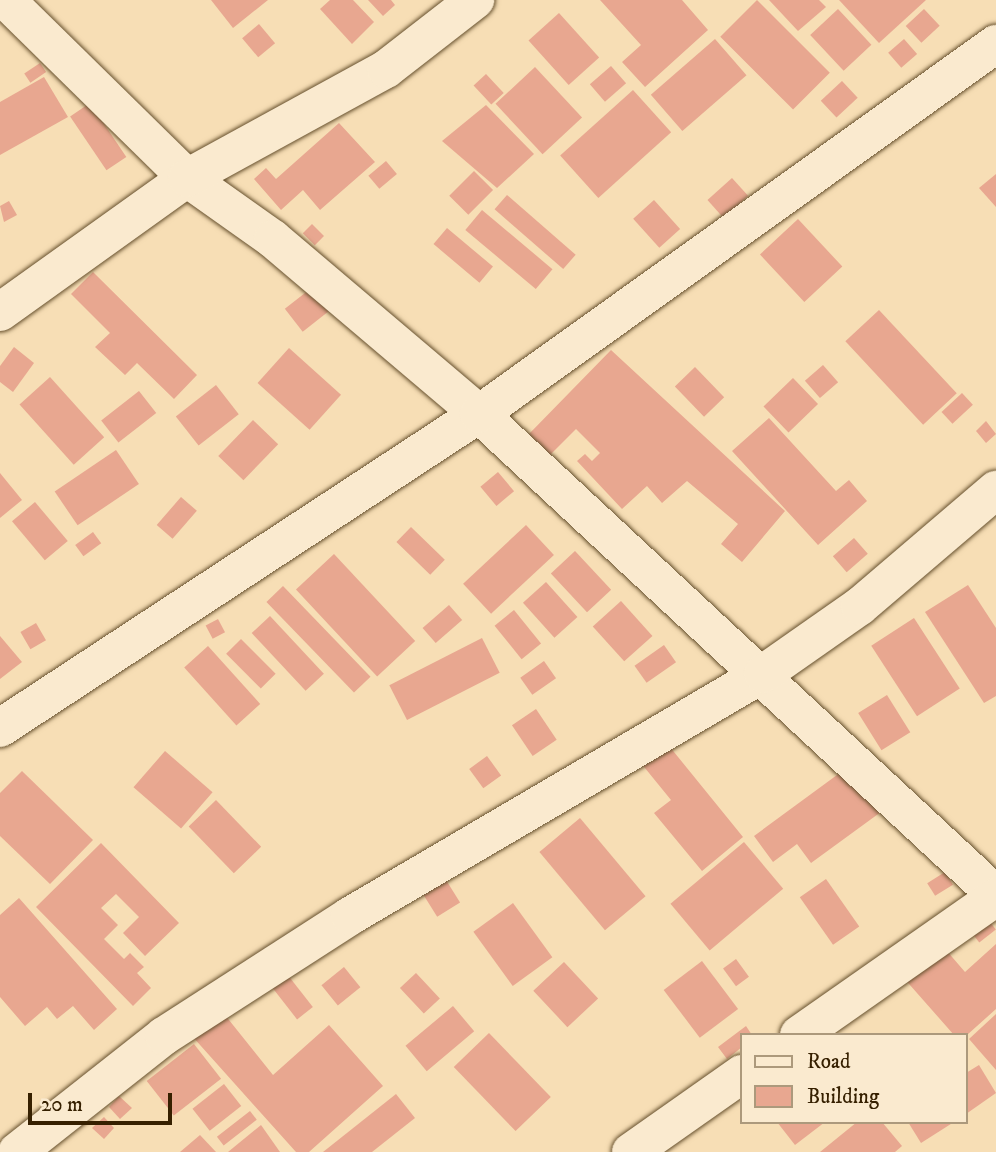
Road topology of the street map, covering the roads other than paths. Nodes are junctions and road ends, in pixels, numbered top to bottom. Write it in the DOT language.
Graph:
graph roads {
  1 [pos="6,0"];
  2 [pos="475,0"];
  3 [pos="996,44"];
  4 [pos="187,178"];
  5 [pos="0,312"];
  6 [pos="479,414"];
  7 [pos="996,489"];
  8 [pos="763,674"];
  9 [pos="0,728"];
  10 [pos="996,896"];
  11 [pos="802,1033"];
  12 [pos="740,1075"];
  13 [pos="17,1152"];
  14 [pos="631,1152"];
  1 -- 4 [label="street"];
  2 -- 4 [label="street"];
  3 -- 6 [label="street"];
  4 -- 5 [label="street"];
  4 -- 6 [label="street"];
  6 -- 8 [label="street"];
  6 -- 9 [label="street"];
  7 -- 8 [label="street"];
  8 -- 10 [label="street"];
  8 -- 13 [label="street"];
  10 -- 11 [label="street"];
  12 -- 14 [label="street"];
}
